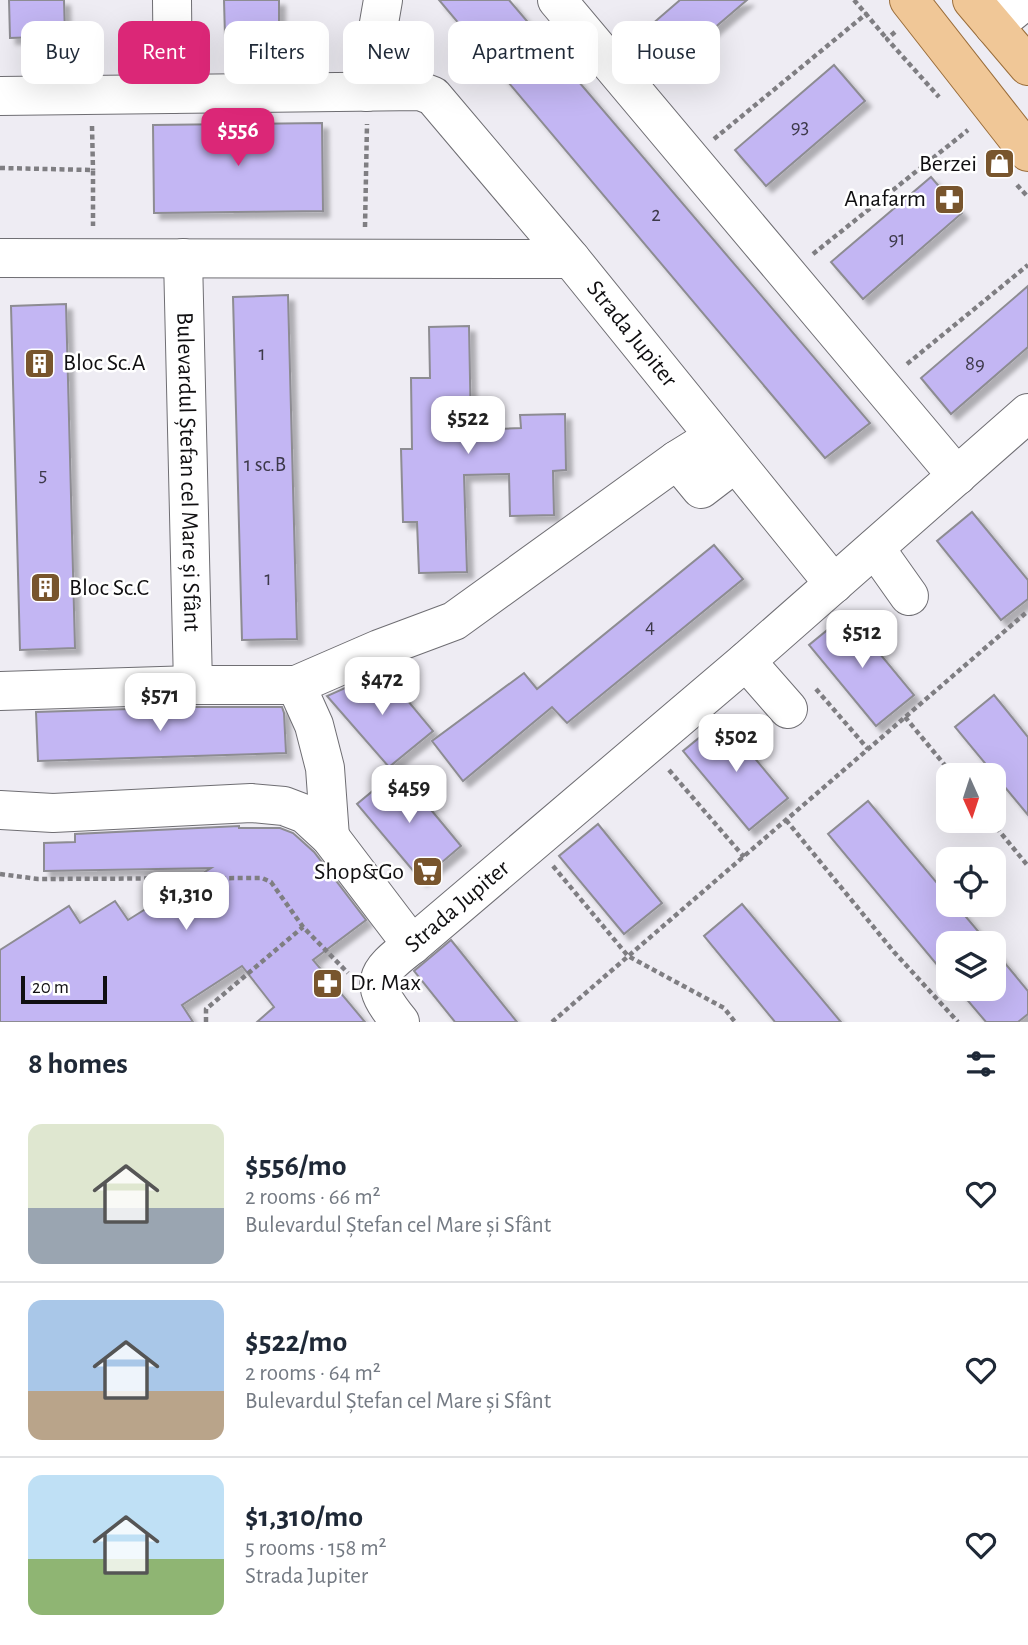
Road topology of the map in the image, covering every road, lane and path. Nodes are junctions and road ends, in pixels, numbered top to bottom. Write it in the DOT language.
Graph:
graph roads {
  1 [pos="172,0"];
  2 [pos="383,0"];
  3 [pos="557,0"];
  4 [pos="854,0"];
  5 [pos="909,0"];
  6 [pos="1026,0"];
  7 [pos="983,13"];
  8 [pos="866,14"];
  9 [pos="887,39"];
  10 [pos="1028,66"];
  11 [pos="368,92"];
  12 [pos="173,94"];
  13 [pos="92,95"];
  14 [pos="0,96"];
  15 [pos="968,130"];
  16 [pos="1028,152"];
  17 [pos="690,158"];
  18 [pos="0,168"];
  19 [pos="93,170"];
  20 [pos="0,258"];
  21 [pos="93,258"];
  22 [pos="183,258"];
  23 [pos="365,259"];
  24 [pos="571,259"];
  25 [pos="1028,265"];
  26 [pos="788,274"];
  27 [pos="881,385"];
  28 [pos="1028,413"];
  29 [pos="724,450"];
  30 [pos="957,476"];
  31 [pos="875,548"];
  32 [pos="834,584"];
  33 [pos="909,596"];
  34 [pos="1028,611"];
  35 [pos="746,661"];
  36 [pos="193,685"];
  37 [pos="296,685"];
  38 [pos="0,691"];
  39 [pos="802,699"];
  40 [pos="905,717"];
  41 [pos="648,745"];
  42 [pos="868,749"];
  43 [pos="943,763"];
  44 [pos="0,810"];
  45 [pos="786,820"];
  46 [pos="1000,833"];
  47 [pos="330,837"];
  48 [pos="534,842"];
  49 [pos="744,857"];
  50 [pos="1028,866"];
  51 [pos="0,874"];
  52 [pos="303,928"];
  53 [pos="412,946"];
  54 [pos="628,956"];
  55 [pos="379,990"];
  56 [pos="206,1022"];
  57 [pos="400,1022"];
  58 [pos="552,1022"];
  59 [pos="735,1022"];
  60 [pos="958,1022"];
  1 -- 12 [label="street"];
  2 -- 11 [label="street"];
  3 -- 17 [label="street"];
  4 -- 8 [label="path"];
  5 -- 16 [label="main road"];
  6 -- 7 [label="street"];
  7 -- 10 [label="main road"];
  8 -- 9 [label="path"];
  8 -- 17 [label="path"];
  11 -- 12 [label="street"];
  11 -- 23 [label="path"];
  11 -- 24 [label="street, Strada Jupiter"];
  12 -- 13 [label="street"];
  13 -- 14 [label="street"];
  13 -- 19 [label="path"];
  15 -- 26 [label="path"];
  17 -- 26 [label="street"];
  18 -- 19 [label="path"];
  19 -- 21 [label="path"];
  20 -- 21 [label="street"];
  21 -- 22 [label="street"];
  22 -- 23 [label="street"];
  22 -- 36 [label="street, Bulevardul Ștefan cel Mare și Sfânt"];
  23 -- 24 [label="street"];
  24 -- 29 [label="street, Strada Jupiter"];
  25 -- 27 [label="path"];
  26 -- 27 [label="street"];
  27 -- 30 [label="street"];
  28 -- 30 [label="street, Strada Jupiter"];
  29 -- 32 [label="street, Strada Jupiter"];
  29 -- 37 [label="street"];
  30 -- 31 [label="street, Strada Jupiter"];
  31 -- 32 [label="street, Strada Jupiter"];
  31 -- 33 [label="street"];
  32 -- 35 [label="street, Strada Jupiter"];
  34 -- 40 [label="path"];
  35 -- 39 [label="street"];
  35 -- 41 [label="street, Strada Jupiter"];
  36 -- 37 [label="street"];
  36 -- 38 [label="street"];
  37 -- 47 [label="street"];
  39 -- 42 [label="path"];
  40 -- 42 [label="path"];
  40 -- 43 [label="path"];
  41 -- 48 [label="street, Strada Jupiter"];
  41 -- 49 [label="path"];
  42 -- 45 [label="path"];
  44 -- 47 [label="street, Strada Jupiter"];
  45 -- 49 [label="path"];
  45 -- 60 [label="path"];
  46 -- 50 [label="path"];
  47 -- 53 [label="street, Strada Jupiter"];
  48 -- 53 [label="street, Strada Jupiter"];
  48 -- 54 [label="path"];
  49 -- 54 [label="path"];
  51 -- 52 [label="path"];
  52 -- 55 [label="path"];
  52 -- 56 [label="path"];
  53 -- 55 [label="street"];
  54 -- 58 [label="path"];
  54 -- 59 [label="path"];
  55 -- 57 [label="street"];
}
